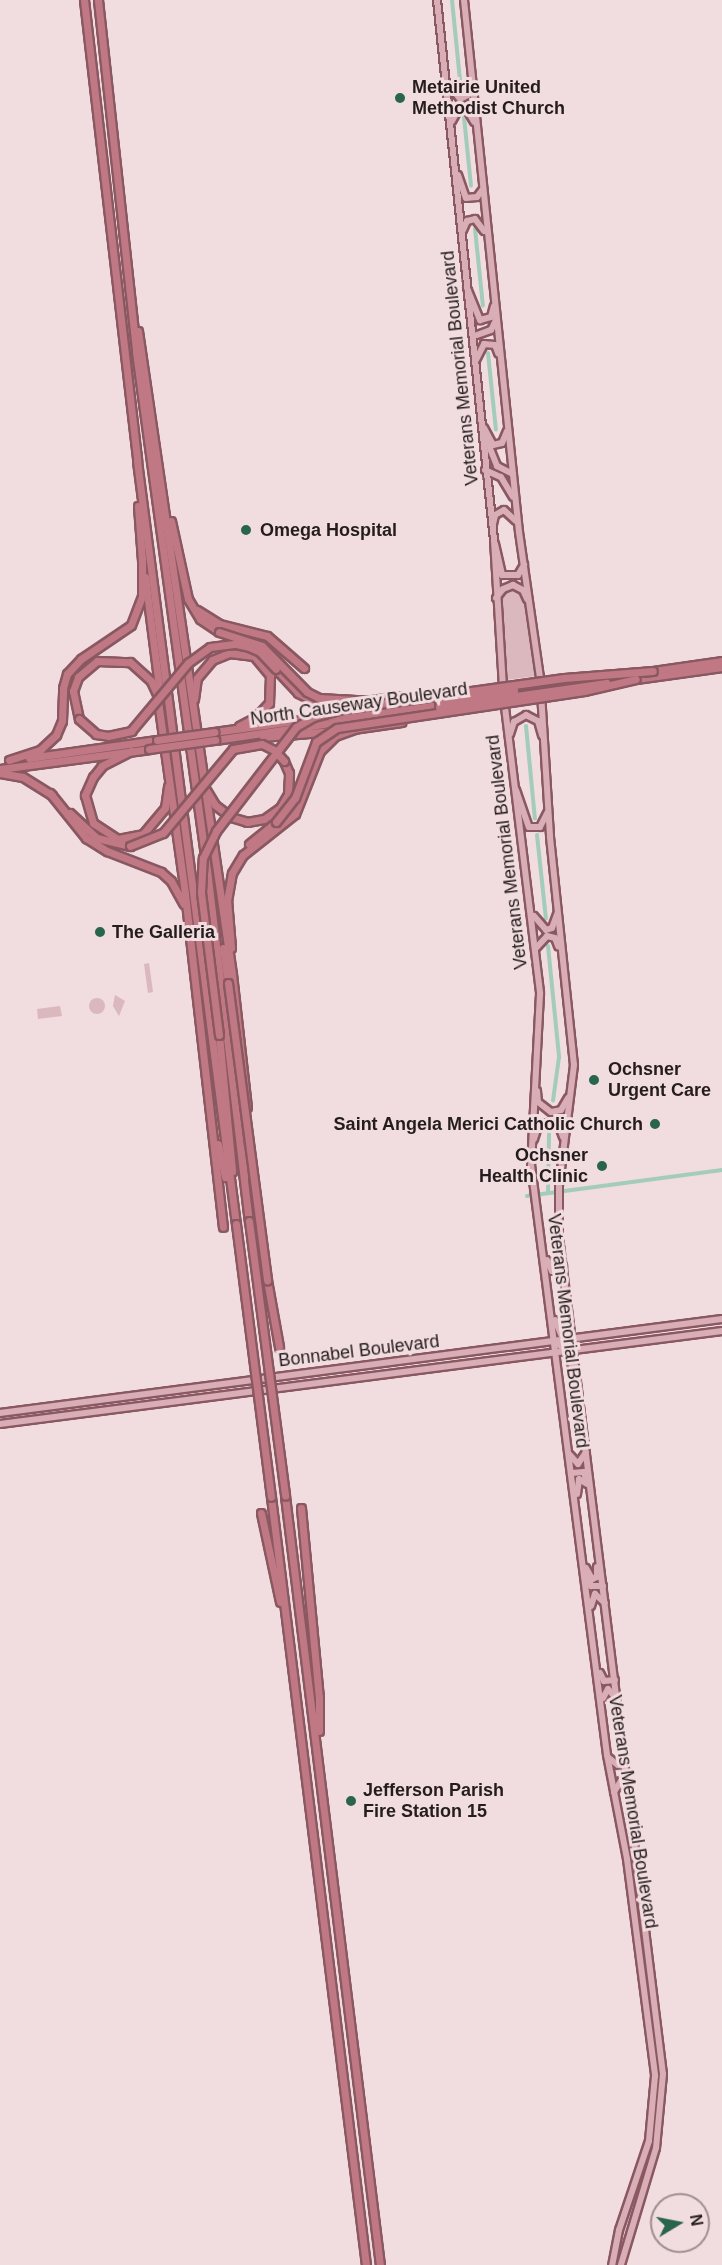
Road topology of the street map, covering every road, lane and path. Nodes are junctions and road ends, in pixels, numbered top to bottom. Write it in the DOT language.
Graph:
graph roads {
  1 [pos="84,0"];
  2 [pos="98,0"];
  3 [pos="437,0"];
  4 [pos="464,0"];
  5 [pos="444,56"];
  6 [pos="471,62"];
  7 [pos="451,128"];
  8 [pos="478,134"];
  9 [pos="455,169"];
  10 [pos="483,185"];
  11 [pos="463,242"];
  12 [pos="489,252"];
  13 [pos="126,257"];
  14 [pos="467,287"];
  15 [pos="495,296"];
  16 [pos="497,316"];
  17 [pos="477,334"];
  18 [pos="140,346"];
  19 [pos="502,374"];
  20 [pos="476,378"];
  21 [pos="481,419"];
  22 [pos="508,422"];
  23 [pos="485,432"];
  24 [pos="136,461"];
  25 [pos="485,470"];
  26 [pos="513,474"];
  27 [pos="517,515"];
  28 [pos="518,524"];
  29 [pos="493,538"];
  30 [pos="142,558"];
  31 [pos="524,565"];
  32 [pos="496,598"];
  33 [pos="188,599"];
  34 [pos="535,628"];
  35 [pos="722,662"];
  36 [pos="722,667"];
  37 [pos="304,668"];
  38 [pos="689,669"];
  39 [pos="653,671"];
  40 [pos="636,679"];
  41 [pos="447,691"];
  42 [pos="399,696"];
  43 [pos="407,700"];
  44 [pos="439,704"];
  45 [pos="373,710"];
  46 [pos="161,712"];
  47 [pos="195,722"];
  48 [pos="402,722"];
  49 [pos="286,729"];
  50 [pos="357,729"];
  51 [pos="233,733"];
  52 [pos="509,745"];
  53 [pos="130,751"];
  54 [pos="77,755"];
  55 [pos="548,758"];
  56 [pos="9,760"];
  57 [pos="0,761"];
  58 [pos="167,766"];
  59 [pos="0,771"];
  60 [pos="202,782"];
  61 [pos="514,787"];
  62 [pos="50,793"];
  63 [pos="549,805"];
  64 [pos="208,882"];
  65 [pos="227,901"];
  66 [pos="531,907"];
  67 [pos="558,911"];
  68 [pos="188,921"];
  69 [pos="535,950"];
  70 [pos="563,958"];
  71 [pos="232,974"];
  72 [pos="536,1070"];
  73 [pos="207,1079"];
  74 [pos="573,1080"];
  75 [pos="531,1152"];
  76 [pos="562,1164"];
  77 [pos="244,1181"];
  78 [pos="236,1224"];
  79 [pos="224,1227"];
  80 [pos="543,1252"];
  81 [pos="563,1267"];
  82 [pos="549,1303"];
  83 [pos="722,1319"];
  84 [pos="641,1329"];
  85 [pos="722,1331"];
  86 [pos="572,1339"];
  87 [pos="564,1340"];
  88 [pos="554,1341"];
  89 [pos="528,1344"];
  90 [pos="611,1344"];
  91 [pos="279,1347"];
  92 [pos="570,1350"];
  93 [pos="555,1352"];
  94 [pos="510,1358"];
  95 [pos="572,1363"];
  96 [pos="557,1364"];
  97 [pos="579,1389"];
  98 [pos="0,1413"];
  99 [pos="0,1424"];
  100 [pos="586,1450"];
  101 [pos="568,1452"];
  102 [pos="571,1473"];
  103 [pos="587,1484"];
  104 [pos="592,1497"];
  105 [pos="575,1505"];
  106 [pos="301,1508"];
  107 [pos="261,1513"];
  108 [pos="598,1543"];
  109 [pos="580,1545"];
  110 [pos="587,1575"];
  111 [pos="603,1586"];
  112 [pos="606,1604"];
  113 [pos="590,1623"];
  114 [pos="593,1648"];
  115 [pos="291,1654"];
  116 [pos="613,1662"];
  117 [pos="600,1672"];
  118 [pos="615,1680"];
  119 [pos="618,1706"];
  120 [pos="602,1708"];
  121 [pos="318,1743"];
  122 [pos="625,1754"];
  123 [pos="607,1755"];
  124 [pos="629,1790"];
  125 [pos="614,1792"];
  126 [pos="644,1981"];
  127 [pos="656,2010"];
  128 [pos="366,2265"];
  129 [pos="380,2265"];
  130 [pos="612,2265"];
  131 [pos="621,2265"];
  1 -- 24 [label="highway"];
  2 -- 13 [label="highway"];
  3 -- 5 [label="main road, Veterans Memorial Boulevard"];
  4 -- 6 [label="main road, Veterans Memorial Boulevard"];
  5 -- 6 [label="main road"];
  5 -- 7 [label="main road, Veterans Memorial Boulevard"];
  6 -- 8 [label="main road, Veterans Memorial Boulevard"];
  7 -- 8 [label="main road"];
  7 -- 9 [label="main road, Veterans Memorial Boulevard"];
  8 -- 10 [label="main road, Veterans Memorial Boulevard"];
  9 -- 10 [label="main road"];
  9 -- 11 [label="main road, Veterans Memorial Boulevard"];
  10 -- 12 [label="main road, Veterans Memorial Boulevard"];
  11 -- 12 [label="main road"];
  11 -- 14 [label="main road, Veterans Memorial Boulevard"];
  12 -- 15 [label="main road, Veterans Memorial Boulevard"];
  13 -- 18 [label="highway"];
  13 -- 64 [label="highway"];
  14 -- 15 [label="main road"];
  14 -- 20 [label="main road, Veterans Memorial Boulevard"];
  15 -- 16 [label="main road, Veterans Memorial Boulevard"];
  16 -- 17 [label="main road"];
  16 -- 19 [label="main road, Veterans Memorial Boulevard"];
  18 -- 33 [label="highway"];
  18 -- 47 [label="highway"];
  19 -- 20 [label="main road"];
  19 -- 22 [label="main road, Veterans Memorial Boulevard"];
  20 -- 21 [label="main road, Veterans Memorial Boulevard"];
  21 -- 23 [label="main road"];
  21 -- 25 [label="main road, Veterans Memorial Boulevard"];
  22 -- 23 [label="main road"];
  22 -- 26 [label="main road, Veterans Memorial Boulevard"];
  23 -- 26 [label="main road"];
  24 -- 30 [label="highway"];
  24 -- 78 [label="highway"];
  25 -- 27 [label="main road"];
  25 -- 29 [label="main road, Veterans Memorial Boulevard"];
  26 -- 27 [label="main road, Veterans Memorial Boulevard"];
  27 -- 28 [label="main road, Veterans Memorial Boulevard"];
  28 -- 29 [label="main road"];
  28 -- 31 [label="main road, Veterans Memorial Boulevard"];
  29 -- 31 [label="main road"];
  29 -- 32 [label="main road, Veterans Memorial Boulevard"];
  30 -- 46 [label="highway"];
  30 -- 56 [label="highway"];
  31 -- 34 [label="main road, Veterans Memorial Boulevard"];
  32 -- 34 [label="main road"];
  32 -- 52 [label="main road, Veterans Memorial Boulevard"];
  33 -- 37 [label="highway"];
  33 -- 43 [label="highway, bridge"];
  34 -- 55 [label="main road, Veterans Memorial Boulevard"];
  35 -- 38 [label="highway, North Causeway Boulevard"];
  36 -- 38 [label="highway, North Causeway Boulevard"];
  38 -- 39 [label="highway, North Causeway Boulevard"];
  38 -- 40 [label="highway, North Causeway Boulevard"];
  39 -- 43 [label="highway, bridge"];
  39 -- 44 [label="highway, North Causeway Boulevard, bridge"];
  40 -- 44 [label="highway, North Causeway Boulevard, bridge"];
  40 -- 65 [label="highway, bridge"];
  41 -- 45 [label="highway"];
  42 -- 46 [label="highway, bridge"];
  43 -- 78 [label="highway, bridge"];
  44 -- 45 [label="highway, North Causeway Boulevard"];
  44 -- 49 [label="highway, North Causeway Boulevard"];
  45 -- 49 [label="highway, North Causeway Boulevard"];
  46 -- 58 [label="highway"];
  47 -- 51 [label="highway"];
  47 -- 60 [label="highway"];
  48 -- 50 [label="highway"];
  49 -- 50 [label="highway"];
  49 -- 51 [label="highway, North Causeway Boulevard"];
  49 -- 51 [label="highway"];
  50 -- 65 [label="highway"];
  51 -- 53 [label="highway, North Causeway Boulevard, bridge"];
  51 -- 54 [label="highway, North Causeway Boulevard, bridge"];
  52 -- 55 [label="main road"];
  52 -- 61 [label="main road, Veterans Memorial Boulevard"];
  53 -- 54 [label="highway, North Causeway Boulevard"];
  53 -- 58 [label="highway"];
  54 -- 56 [label="highway, North Causeway Boulevard"];
  54 -- 59 [label="highway, North Causeway Boulevard"];
  55 -- 63 [label="main road, Veterans Memorial Boulevard"];
  56 -- 57 [label="highway, North Causeway Boulevard"];
  58 -- 68 [label="highway"];
  59 -- 62 [label="highway"];
  60 -- 62 [label="highway, bridge"];
  60 -- 71 [label="highway"];
  61 -- 63 [label="main road"];
  61 -- 66 [label="main road, Veterans Memorial Boulevard"];
  62 -- 68 [label="highway"];
  63 -- 67 [label="main road, Veterans Memorial Boulevard"];
  64 -- 77 [label="highway"];
  64 -- 91 [label="highway, bridge"];
  65 -- 71 [label="highway"];
  66 -- 67 [label="main road"];
  66 -- 69 [label="main road, Veterans Memorial Boulevard"];
  67 -- 70 [label="main road, Veterans Memorial Boulevard"];
  68 -- 73 [label="highway"];
  69 -- 70 [label="main road"];
  69 -- 72 [label="main road, Veterans Memorial Boulevard"];
  70 -- 74 [label="main road, Veterans Memorial Boulevard"];
  71 -- 77 [label="highway"];
  72 -- 74 [label="main road"];
  72 -- 75 [label="main road, Veterans Memorial Boulevard"];
  73 -- 78 [label="highway"];
  73 -- 79 [label="highway"];
  74 -- 76 [label="main road, Veterans Memorial Boulevard"];
  75 -- 76 [label="main road"];
  75 -- 80 [label="main road, Veterans Memorial Boulevard"];
  76 -- 81 [label="main road, Veterans Memorial Boulevard"];
  77 -- 121 [label="highway, bridge"];
  78 -- 115 [label="highway, bridge"];
  80 -- 81 [label="main road"];
  80 -- 82 [label="main road, Veterans Memorial Boulevard"];
  81 -- 86 [label="main road, Veterans Memorial Boulevard"];
  82 -- 87 [label="main road"];
  82 -- 88 [label="main road, Veterans Memorial Boulevard"];
  83 -- 84 [label="main road, Bonnabel Boulevard"];
  84 -- 86 [label="main road, Bonnabel Boulevard"];
  84 -- 90 [label="main road"];
  85 -- 90 [label="main road, Bonnabel Boulevard"];
  86 -- 87 [label="main road, Bonnabel Boulevard"];
  86 -- 92 [label="main road, Veterans Memorial Boulevard"];
  87 -- 88 [label="main road, Bonnabel Boulevard"];
  87 -- 92 [label="main road"];
  88 -- 89 [label="main road, Bonnabel Boulevard"];
  88 -- 92 [label="main road"];
  88 -- 93 [label="main road, Veterans Memorial Boulevard"];
  89 -- 94 [label="main road"];
  89 -- 98 [label="main road, Bonnabel Boulevard"];
  90 -- 92 [label="main road, Bonnabel Boulevard"];
  92 -- 93 [label="main road, Bonnabel Boulevard"];
  92 -- 95 [label="main road"];
  92 -- 97 [label="main road, Veterans Memorial Boulevard"];
  93 -- 94 [label="main road, Bonnabel Boulevard"];
  93 -- 96 [label="main road, Veterans Memorial Boulevard"];
  94 -- 99 [label="main road, Bonnabel Boulevard"];
  95 -- 96 [label="main road"];
  95 -- 97 [label="main road"];
  96 -- 101 [label="main road, Veterans Memorial Boulevard"];
  97 -- 100 [label="main road, Veterans Memorial Boulevard"];
  100 -- 101 [label="main road"];
  100 -- 104 [label="main road, Veterans Memorial Boulevard"];
  101 -- 102 [label="main road, Veterans Memorial Boulevard"];
  102 -- 103 [label="main road"];
  102 -- 105 [label="main road, Veterans Memorial Boulevard"];
  103 -- 104 [label="main road"];
  103 -- 105 [label="main road"];
  104 -- 108 [label="main road, Veterans Memorial Boulevard"];
  105 -- 109 [label="main road, Veterans Memorial Boulevard"];
  106 -- 121 [label="highway"];
  107 -- 115 [label="highway"];
  108 -- 110 [label="main road"];
  108 -- 111 [label="main road, Veterans Memorial Boulevard"];
  109 -- 110 [label="main road"];
  109 -- 113 [label="main road, Veterans Memorial Boulevard"];
  110 -- 111 [label="main road"];
  111 -- 112 [label="main road, Veterans Memorial Boulevard"];
  112 -- 113 [label="main road"];
  112 -- 116 [label="main road, Veterans Memorial Boulevard"];
  113 -- 114 [label="main road, Veterans Memorial Boulevard"];
  114 -- 117 [label="main road"];
  114 -- 120 [label="main road, Veterans Memorial Boulevard"];
  115 -- 128 [label="highway"];
  116 -- 117 [label="main road"];
  116 -- 118 [label="main road, Veterans Memorial Boulevard"];
  117 -- 118 [label="main road"];
  118 -- 119 [label="main road, Veterans Memorial Boulevard"];
  119 -- 120 [label="main road"];
  119 -- 122 [label="main road, Veterans Memorial Boulevard"];
  120 -- 123 [label="main road, Veterans Memorial Boulevard"];
  121 -- 129 [label="highway"];
  122 -- 123 [label="main road"];
  122 -- 124 [label="main road, Veterans Memorial Boulevard"];
  123 -- 125 [label="main road, Veterans Memorial Boulevard"];
  124 -- 125 [label="main road"];
  124 -- 127 [label="main road, Veterans Memorial Boulevard"];
  125 -- 126 [label="main road, Veterans Memorial Boulevard"];
  126 -- 127 [label="main road"];
  126 -- 130 [label="main road, Veterans Memorial Boulevard"];
  127 -- 131 [label="main road, Veterans Memorial Boulevard"];
}
